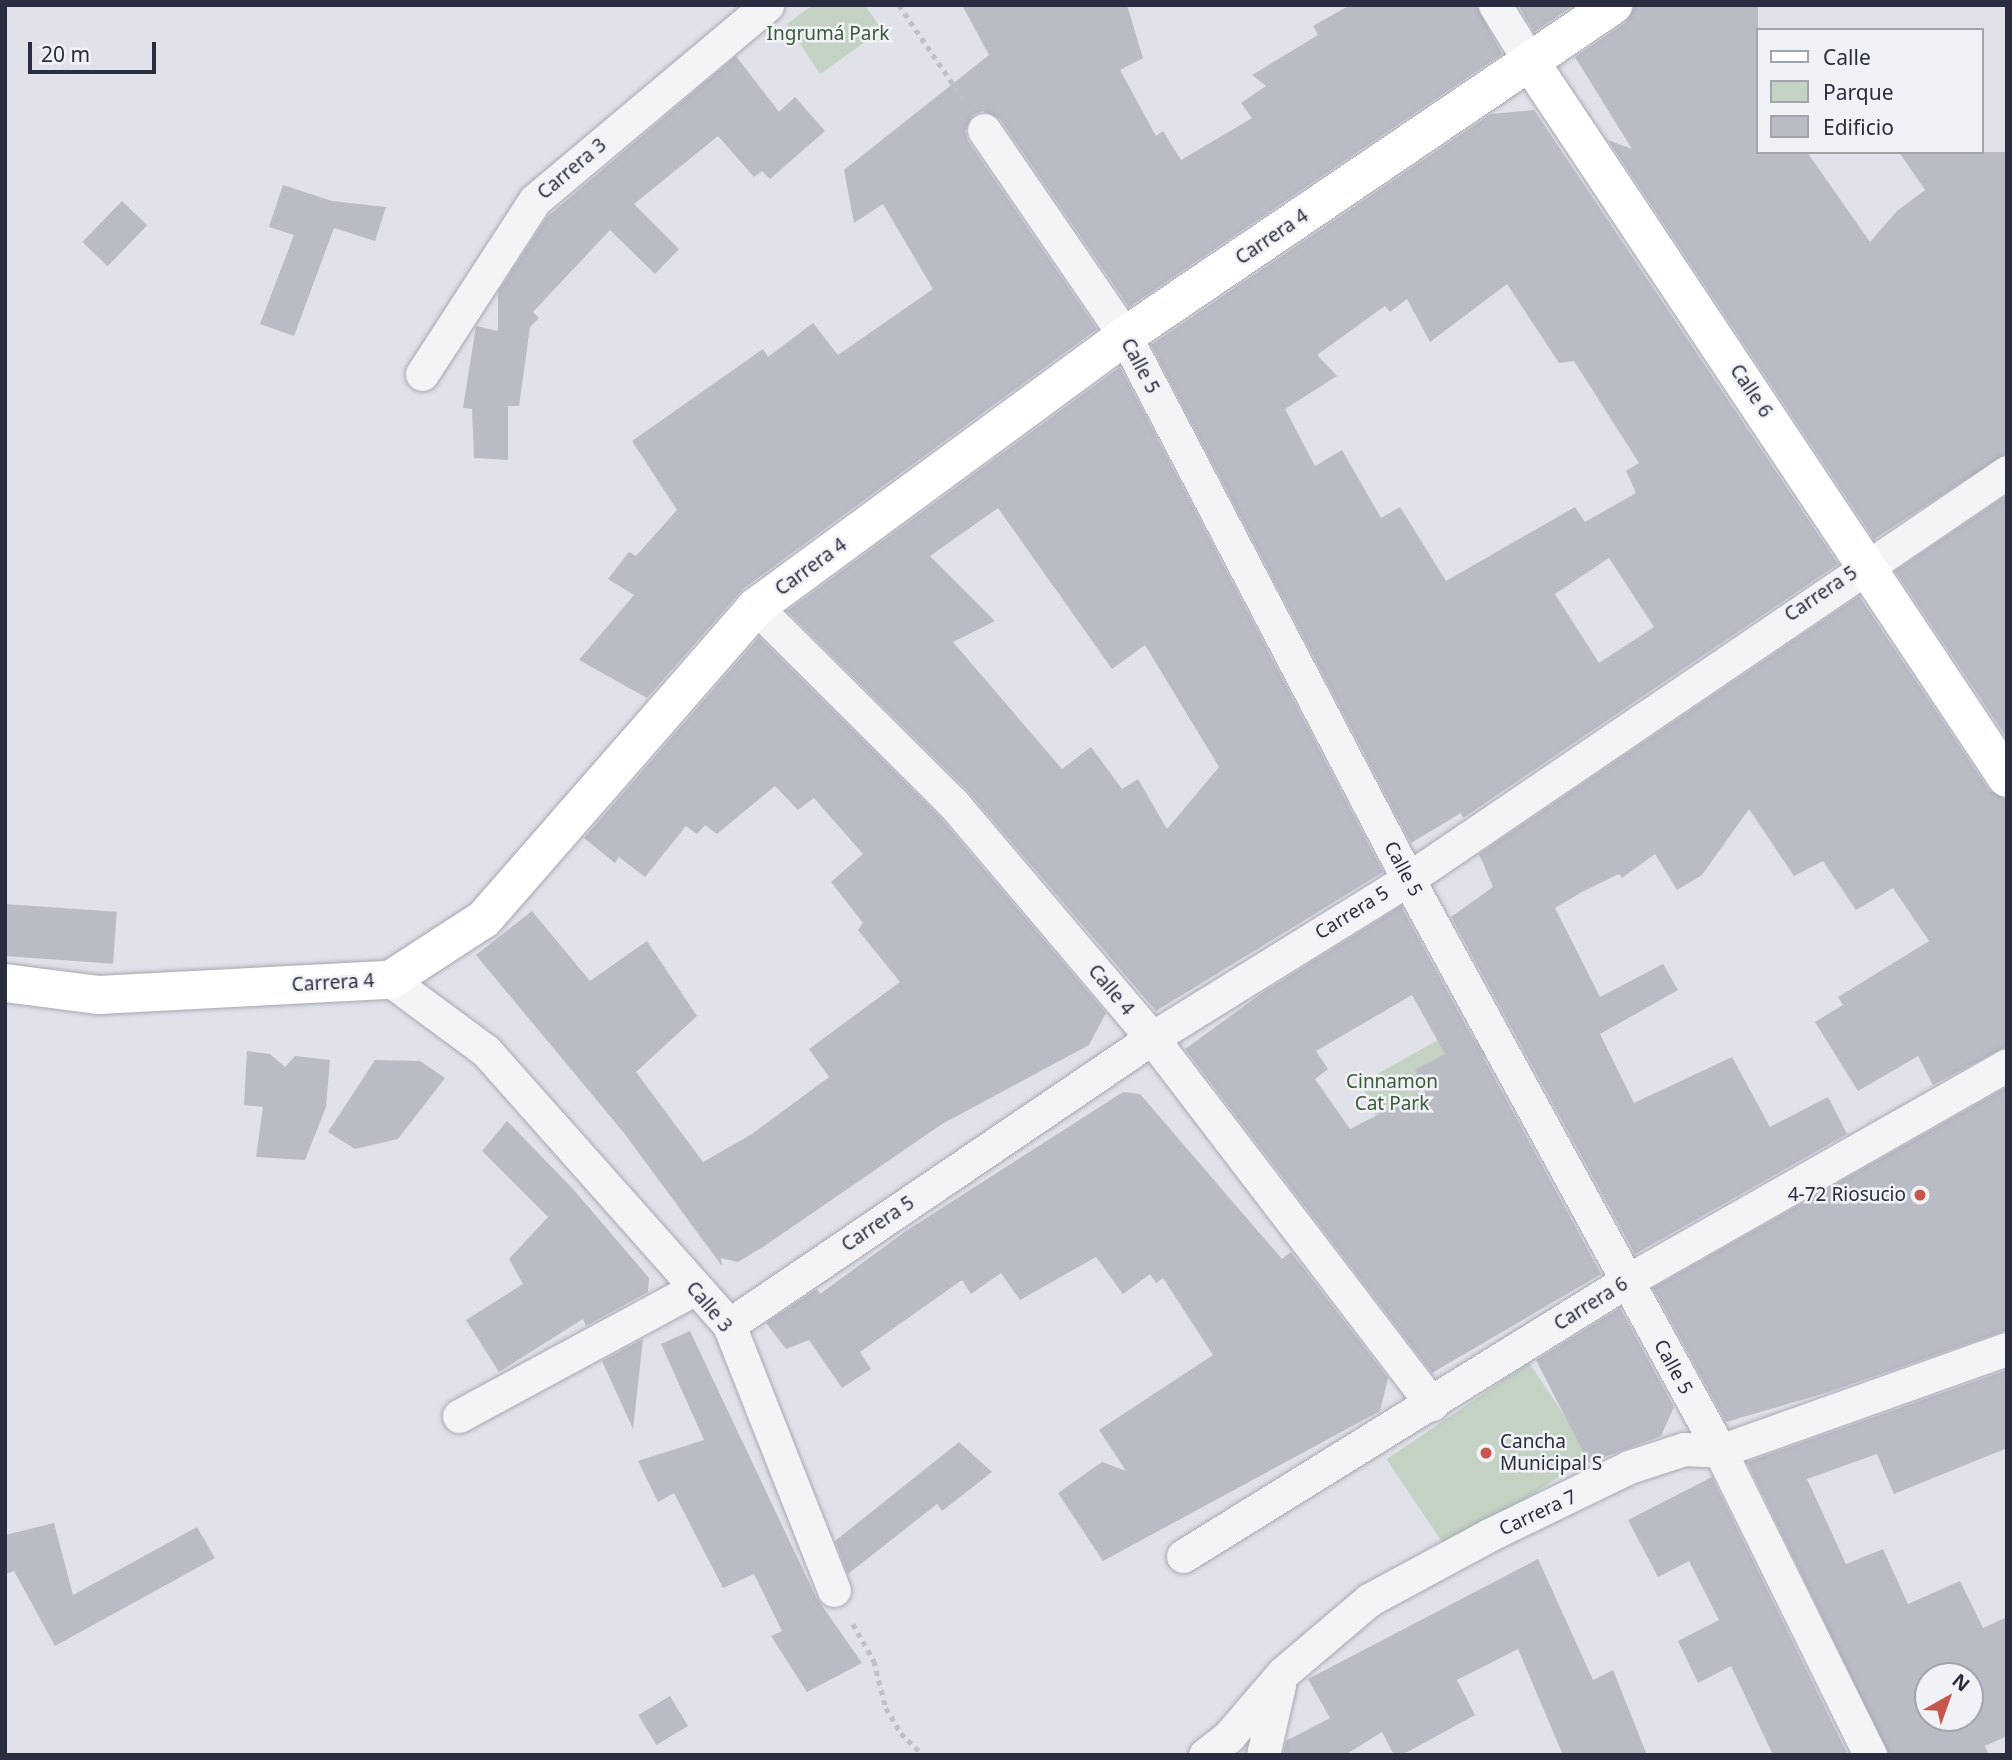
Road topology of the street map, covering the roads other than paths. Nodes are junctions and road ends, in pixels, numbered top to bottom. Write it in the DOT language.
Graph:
graph roads {
  1 [pos="767,5"];
  2 [pos="1494,5"];
  3 [pos="1613,5"];
  4 [pos="1530,62"];
  5 [pos="984,130"];
  6 [pos="1125,336"];
  7 [pos="422,374"];
  8 [pos="2007,472"];
  9 [pos="1866,564"];
  10 [pos="756,607"];
  11 [pos="2007,778"];
  12 [pos="1408,878"];
  13 [pos="390,980"];
  14 [pos="5,983"];
  15 [pos="1152,1038"];
  16 [pos="2007,1065"];
  17 [pos="1625,1282"];
  18 [pos="694,1289"];
  19 [pos="729,1325"];
  20 [pos="2007,1349"];
  21 [pos="1432,1404"];
  22 [pos="459,1416"];
  23 [pos="1720,1451"];
  24 [pos="1182,1556"];
  25 [pos="834,1590"];
  26 [pos="1283,1673"];
  27 [pos="1206,1755"];
  28 [pos="1263,1755"];
  29 [pos="1870,1755"];
  1 -- 7 [label="street, Carrera 3"];
  2 -- 4 [label="street, Calle 6"];
  3 -- 4 [label="main road, Carrera 4"];
  4 -- 6 [label="main road, Carrera 4"];
  4 -- 9 [label="main road, Calle 6"];
  5 -- 6 [label="street, Calle 5"];
  6 -- 10 [label="main road, Carrera 4"];
  6 -- 12 [label="street, Calle 5"];
  8 -- 9 [label="street, Carrera 5"];
  9 -- 11 [label="main road, Calle 6"];
  9 -- 12 [label="street, Carrera 5"];
  10 -- 13 [label="main road, Carrera 4"];
  10 -- 15 [label="street, Calle 4"];
  12 -- 15 [label="street, Carrera 5"];
  12 -- 17 [label="street, Calle 5"];
  13 -- 14 [label="main road, Carrera 4"];
  13 -- 18 [label="street, Calle 3"];
  15 -- 19 [label="street, Carrera 5"];
  15 -- 21 [label="street, Calle 4"];
  16 -- 17 [label="street, Carrera 6"];
  17 -- 21 [label="street, Carrera 6"];
  17 -- 23 [label="street, Calle 5"];
  18 -- 19 [label="street, Calle 3"];
  18 -- 22 [label="street"];
  19 -- 25 [label="street, Calle 3"];
  20 -- 23 [label="street, Carrera 7"];
  21 -- 24 [label="street, Carrera 6"];
  23 -- 26 [label="street, Carrera 7"];
  23 -- 29 [label="street, Calle 5"];
  26 -- 27 [label="street, Carrera 7"];
  26 -- 28 [label="street"];
}
